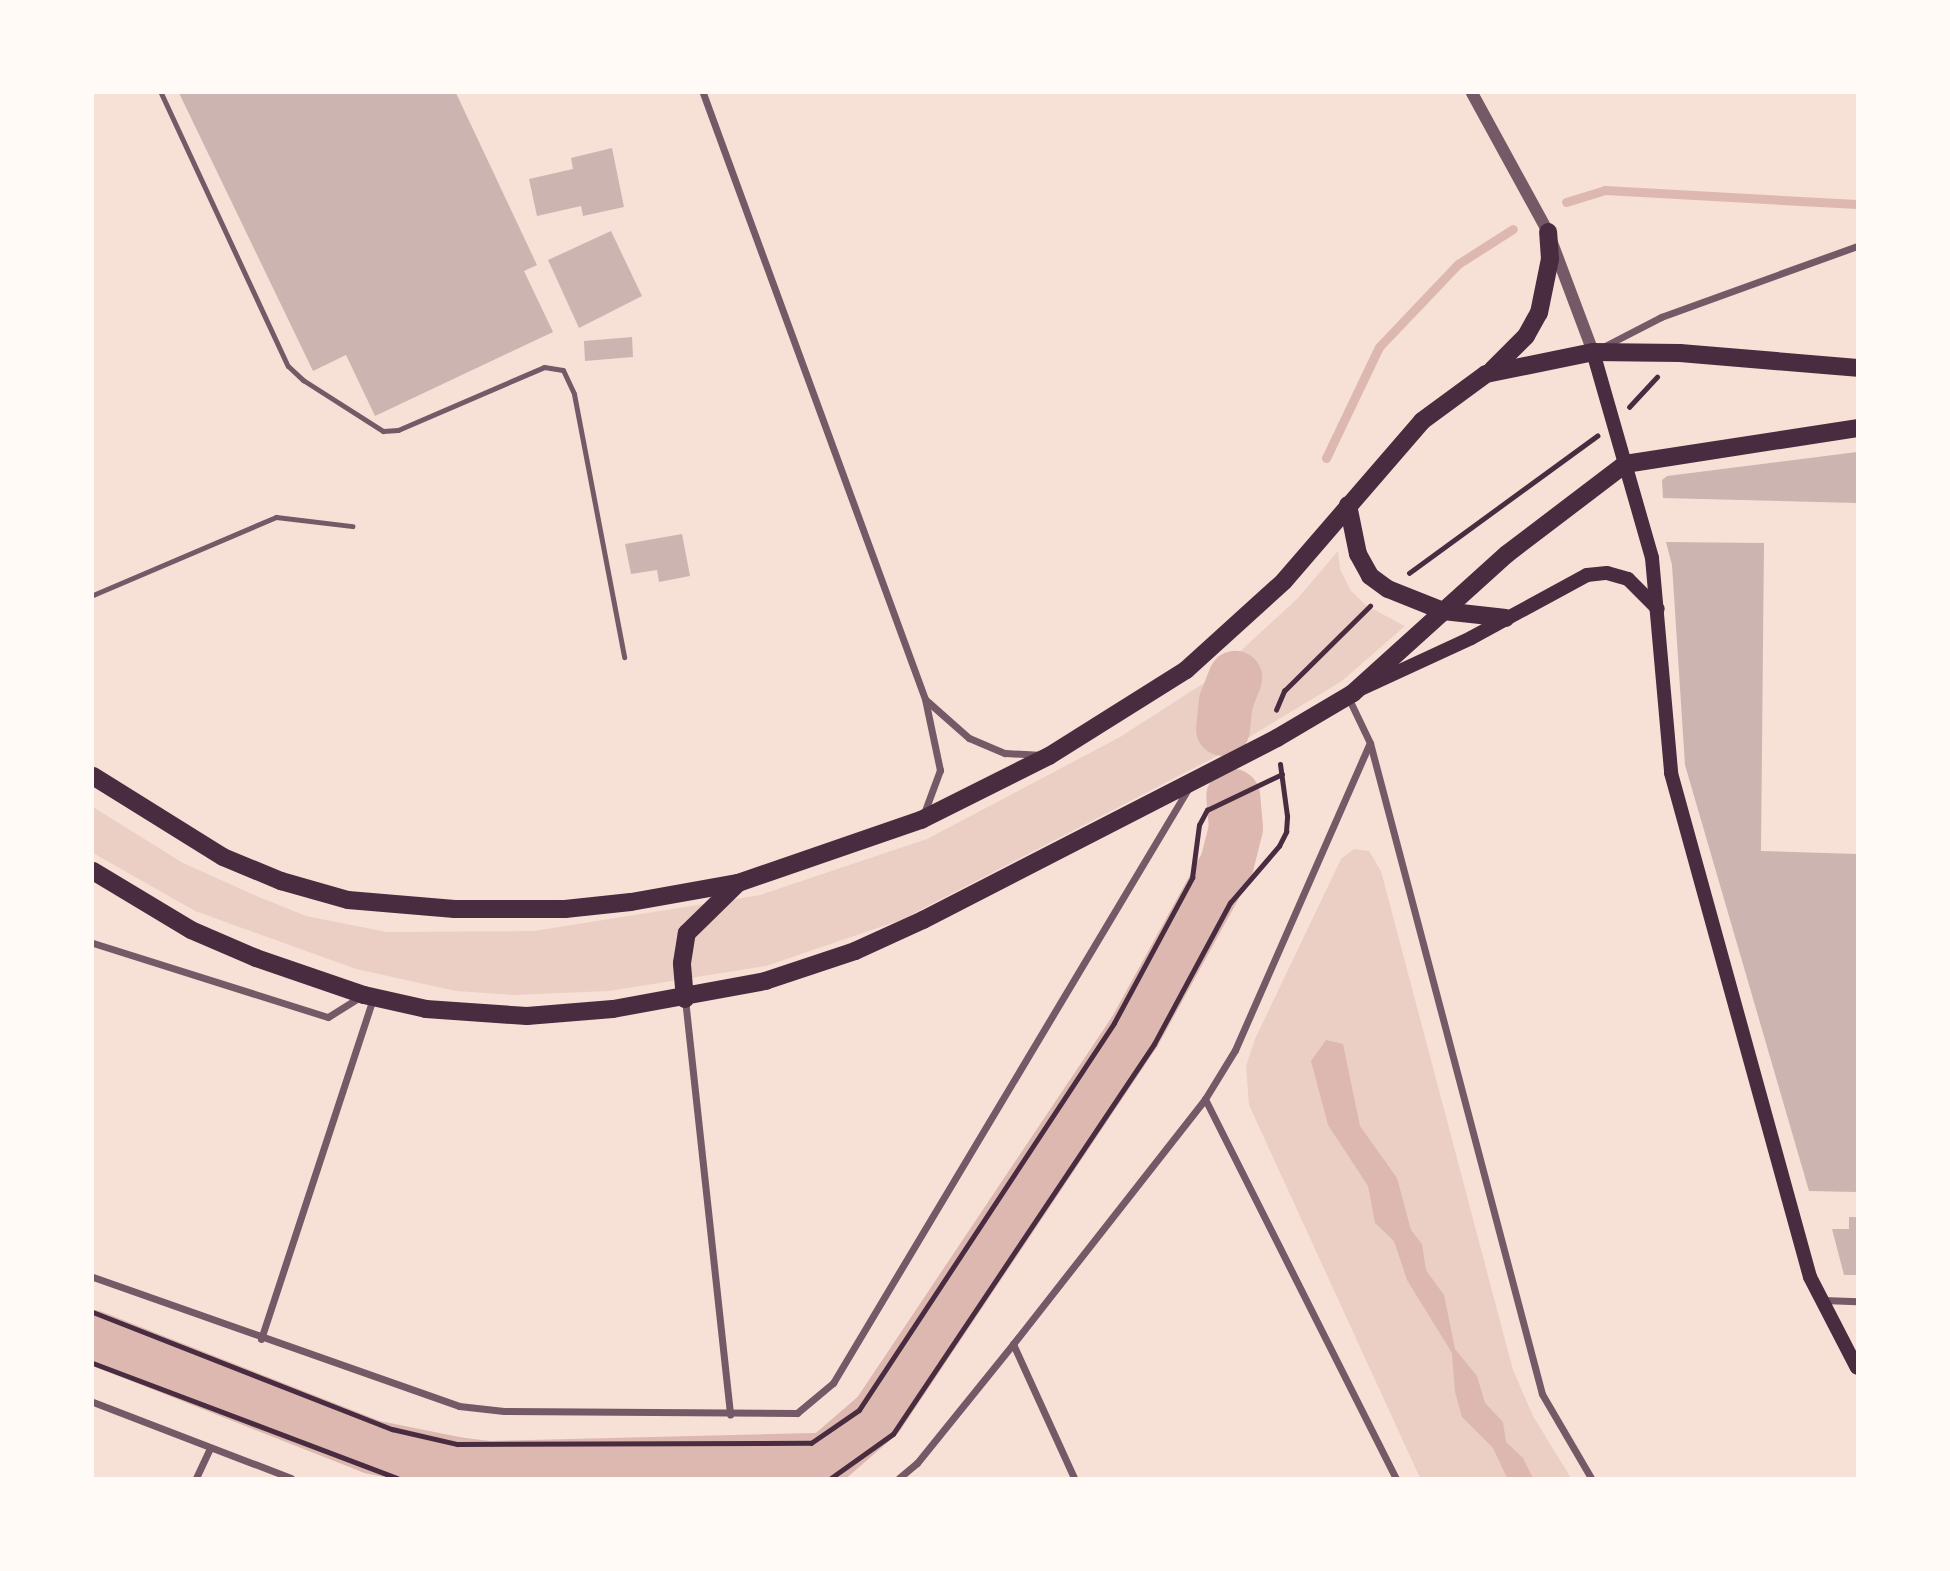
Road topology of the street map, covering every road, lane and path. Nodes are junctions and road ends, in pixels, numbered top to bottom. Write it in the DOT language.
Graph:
graph roads {
  1 [pos="160,93"];
  2 [pos="703,93"];
  3 [pos="1472,93"];
  4 [pos="1548,232"];
  5 [pos="1857,246"];
  6 [pos="1593,352"];
  7 [pos="1680,353"];
  8 [pos="1857,368"];
  9 [pos="1486,374"];
  10 [pos="1615,423"];
  11 [pos="1857,428"];
  12 [pos="1625,464"];
  13 [pos="1348,505"];
  14 [pos="352,526"];
  15 [pos="1388,589"];
  16 [pos="93,596"];
  17 [pos="1659,610"];
  18 [pos="1443,611"];
  19 [pos="1506,618"];
  20 [pos="624,657"];
  21 [pos="1350,694"];
  22 [pos="925,699"];
  23 [pos="1277,738"];
  24 [pos="1370,743"];
  25 [pos="1049,756"];
  26 [pos="1282,774"];
  27 [pos="93,776"];
  28 [pos="1192,783"];
  29 [pos="921,820"];
  30 [pos="93,871"];
  31 [pos="738,883"];
  32 [pos="93,943"];
  33 [pos="369,996"];
  34 [pos="685,999"];
  35 [pos="1205,1099"];
  36 [pos="93,1277"];
  37 [pos="1819,1300"];
  38 [pos="1857,1301"];
  39 [pos="93,1312"];
  40 [pos="261,1339"];
  41 [pos="1013,1344"];
  42 [pos="93,1363"];
  43 [pos="1857,1368"];
  44 [pos="93,1402"];
  45 [pos="730,1415"];
  46 [pos="209,1450"];
  47 [pos="196,1478"];
  48 [pos="291,1478"];
  49 [pos="397,1478"];
  50 [pos="831,1478"];
  51 [pos="899,1478"];
  52 [pos="1074,1478"];
  53 [pos="1396,1478"];
  54 [pos="1591,1478"];
  1 -- 20 [label="lane"];
  2 -- 22 [label="street"];
  3 -- 4 [label="street"];
  4 -- 6 [label="street"];
  4 -- 9 [label="main road"];
  5 -- 6 [label="street"];
  6 -- 7 [label="main road"];
  6 -- 9 [label="main road"];
  6 -- 10 [label="main road"];
  7 -- 8 [label="main road"];
  7 -- 10 [label="path"];
  9 -- 13 [label="main road"];
  10 -- 12 [label="main road"];
  10 -- 15 [label="path"];
  11 -- 12 [label="main road"];
  12 -- 17 [label="main road"];
  12 -- 18 [label="main road"];
  13 -- 15 [label="main road"];
  13 -- 25 [label="main road"];
  14 -- 16 [label="lane"];
  15 -- 18 [label="main road"];
  15 -- 23 [label="path"];
  17 -- 19 [label="main road"];
  17 -- 37 [label="main road"];
  18 -- 19 [label="main road"];
  18 -- 21 [label="main road"];
  19 -- 21 [label="main road"];
  21 -- 23 [label="main road"];
  21 -- 24 [label="street"];
  22 -- 25 [label="street"];
  22 -- 29 [label="street"];
  23 -- 26 [label="path"];
  23 -- 28 [label="main road"];
  24 -- 35 [label="street"];
  24 -- 54 [label="street"];
  25 -- 29 [label="main road"];
  26 -- 39 [label="path"];
  26 -- 50 [label="path"];
  27 -- 31 [label="main road"];
  28 -- 34 [label="main road"];
  28 -- 45 [label="street"];
  29 -- 31 [label="main road"];
  30 -- 33 [label="main road"];
  31 -- 34 [label="main road"];
  32 -- 33 [label="street"];
  33 -- 34 [label="main road"];
  33 -- 40 [label="street"];
  34 -- 45 [label="street"];
  35 -- 41 [label="street"];
  35 -- 53 [label="street"];
  36 -- 40 [label="street"];
  37 -- 38 [label="street"];
  37 -- 43 [label="main road"];
  40 -- 45 [label="street"];
  41 -- 51 [label="street"];
  41 -- 52 [label="street"];
  42 -- 49 [label="path"];
  44 -- 46 [label="street"];
  46 -- 47 [label="street"];
  46 -- 48 [label="street"];
}
